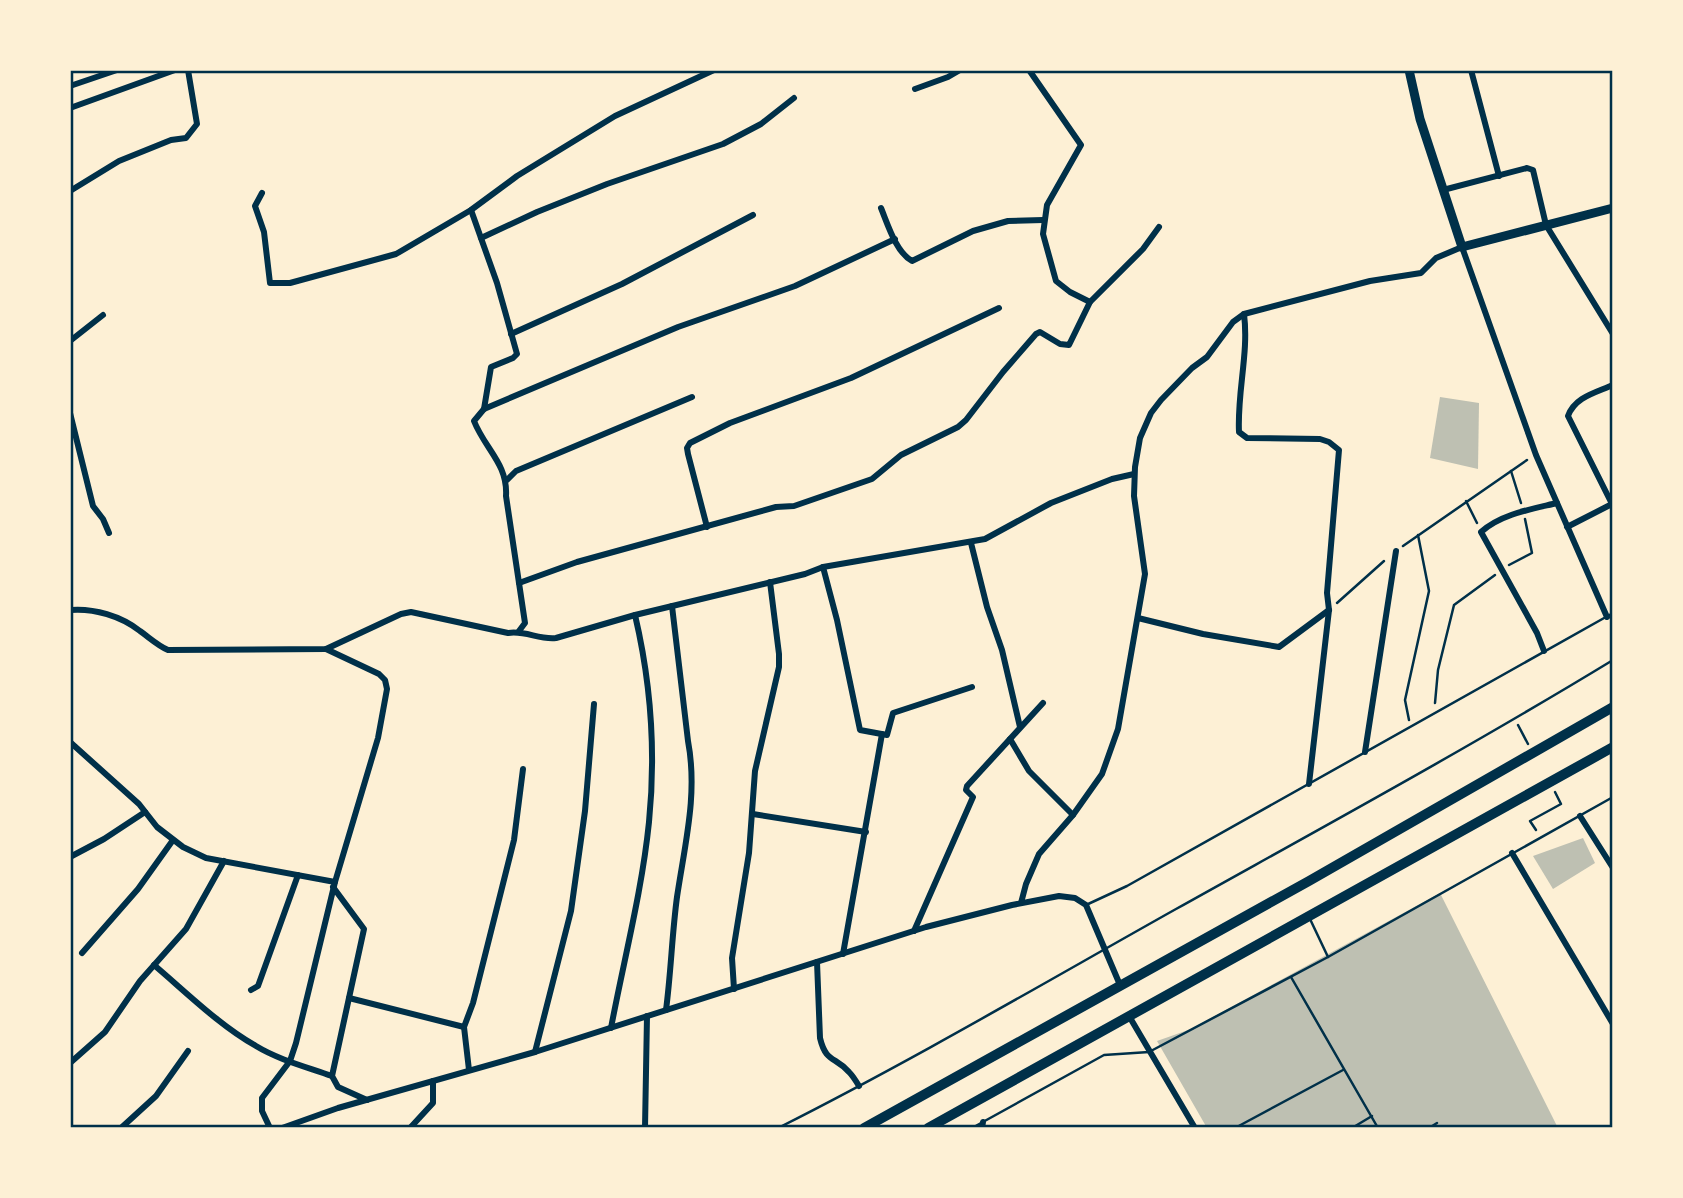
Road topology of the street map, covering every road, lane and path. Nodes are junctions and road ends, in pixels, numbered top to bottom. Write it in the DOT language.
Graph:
graph roads {
  1 [pos="117,70"];
  2 [pos="175,70"];
  3 [pos="188,70"];
  4 [pos="713,70"];
  5 [pos="960,70"];
  6 [pos="1029,70"];
  7 [pos="1409,70"];
  8 [pos="1471,70"];
  9 [pos="70,86"];
  10 [pos="915,89"];
  11 [pos="794,98"];
  12 [pos="70,108"];
  13 [pos="1499,176"];
  14 [pos="1443,190"];
  15 [pos="70,191"];
  16 [pos="262,193"];
  17 [pos="881,208"];
  18 [pos="1613,208"];
  19 [pos="471,210"];
  20 [pos="753,215"];
  21 [pos="1043,220"];
  22 [pos="1546,225"];
  23 [pos="1159,227"];
  24 [pos="481,239"];
  25 [pos="895,239"];
  26 [pos="1462,247"];
  27 [pos="1090,302"];
  28 [pos="999,308"];
  29 [pos="1244,314"];
  30 [pos="103,315"];
  31 [pos="511,334"];
  32 [pos="1613,334"];
  33 [pos="70,341"];
  34 [pos="1613,385"];
  35 [pos="692,397"];
  36 [pos="484,409"];
  37 [pos="70,413"];
  38 [pos="1536,455"];
  39 [pos="1511,471"];
  40 [pos="1134,474"];
  41 [pos="507,480"];
  42 [pos="1466,501"];
  43 [pos="1557,503"];
  44 [pos="1613,505"];
  45 [pos="1523,511"];
  46 [pos="707,527"];
  47 [pos="1567,527"];
  48 [pos="1481,532"];
  49 [pos="110,533"];
  50 [pos="1418,535"];
  51 [pos="971,543"];
  52 [pos="1396,551"];
  53 [pos="823,567"];
  54 [pos="1502,569"];
  55 [pos="770,582"];
  56 [pos="519,583"];
  57 [pos="672,606"];
  58 [pos="70,610"];
  59 [pos="1329,610"];
  60 [pos="635,615"];
  61 [pos="1610,615"];
  62 [pos="1138,618"];
  63 [pos="519,631"];
  64 [pos="326,649"];
  65 [pos="1544,651"];
  66 [pos="1613,660"];
  67 [pos="972,687"];
  68 [pos="1043,703"];
  69 [pos="594,704"];
  70 [pos="1613,707"];
  71 [pos="1434,713"];
  72 [pos="1020,727"];
  73 [pos="1410,727"];
  74 [pos="882,734"];
  75 [pos="1010,739"];
  76 [pos="70,742"];
  77 [pos="1613,747"];
  78 [pos="1365,752"];
  79 [pos="523,769"];
  80 [pos="1309,784"];
  81 [pos="1613,797"];
  82 [pos="1561,804"];
  83 [pos="145,812"];
  84 [pos="753,814"];
  85 [pos="1073,815"];
  86 [pos="1580,816"];
  87 [pos="866,832"];
  88 [pos="1541,836"];
  89 [pos="173,840"];
  90 [pos="70,846"];
  91 [pos="78,853"];
  92 [pos="1513,853"];
  93 [pos="70,857"];
  94 [pos="224,862"];
  95 [pos="1613,867"];
  96 [pos="298,875"];
  97 [pos="334,884"];
  98 [pos="1021,904"];
  99 [pos="1086,905"];
  100 [pos="1308,916"];
  101 [pos="914,931"];
  102 [pos="1105,950"];
  103 [pos="82,953"];
  104 [pos="844,954"];
  105 [pos="1328,957"];
  106 [pos="817,962"];
  107 [pos="154,965"];
  108 [pos="1290,977"];
  109 [pos="1120,985"];
  110 [pos="734,989"];
  111 [pos="251,990"];
  112 [pos="349,998"];
  113 [pos="666,1010"];
  114 [pos="647,1016"];
  115 [pos="1129,1016"];
  116 [pos="1613,1024"];
  117 [pos="464,1027"];
  118 [pos="611,1028"];
  119 [pos="188,1051"];
  120 [pos="535,1052"];
  121 [pos="1149,1052"];
  122 [pos="290,1061"];
  123 [pos="70,1063"];
  124 [pos="469,1070"];
  125 [pos="1343,1070"];
  126 [pos="332,1076"];
  127 [pos="433,1081"];
  128 [pos="859,1086"];
  129 [pos="366,1100"];
  130 [pos="1372,1116"];
  131 [pos="1437,1123"];
  132 [pos="983,1125"];
  133 [pos="121,1128"];
  134 [pos="270,1128"];
  135 [pos="282,1128"];
  136 [pos="410,1128"];
  137 [pos="646,1128"];
  138 [pos="778,1128"];
  139 [pos="864,1128"];
  140 [pos="928,1128"];
  141 [pos="972,1128"];
  142 [pos="1195,1128"];
  143 [pos="1236,1128"];
  144 [pos="1352,1128"];
  145 [pos="1378,1128"];
  146 [pos="1429,1128"];
  1 -- 9 [label="street"];
  2 -- 12 [label="street"];
  3 -- 15 [label="street"];
  4 -- 19 [label="street"];
  5 -- 10 [label="street"];
  6 -- 21 [label="street"];
  7 -- 14 [label="main road"];
  8 -- 13 [label="street"];
  11 -- 24 [label="street"];
  13 -- 14 [label="street"];
  13 -- 22 [label="street"];
  14 -- 26 [label="main road"];
  16 -- 19 [label="street"];
  17 -- 25 [label="street"];
  18 -- 22 [label="main road"];
  19 -- 24 [label="street"];
  20 -- 31 [label="street"];
  21 -- 25 [label="street"];
  21 -- 27 [label="street"];
  22 -- 26 [label="main road"];
  22 -- 32 [label="street"];
  23 -- 27 [label="street"];
  24 -- 31 [label="street"];
  25 -- 36 [label="street"];
  26 -- 29 [label="street"];
  26 -- 38 [label="street"];
  27 -- 46 [label="street"];
  28 -- 46 [label="street"];
  29 -- 40 [label="street"];
  29 -- 59 [label="street"];
  30 -- 33 [label="street"];
  31 -- 36 [label="street"];
  34 -- 44 [label="street"];
  35 -- 41 [label="street"];
  36 -- 41 [label="street"];
  37 -- 49 [label="street"];
  38 -- 39 [label="path"];
  38 -- 43 [label="street"];
  39 -- 42 [label="path"];
  39 -- 45 [label="path"];
  40 -- 51 [label="street"];
  40 -- 62 [label="street"];
  41 -- 56 [label="street"];
  42 -- 48 [label="path"];
  42 -- 50 [label="path"];
  43 -- 45 [label="street"];
  43 -- 47 [label="street"];
  44 -- 47 [label="street"];
  45 -- 48 [label="street"];
  45 -- 54 [label="path"];
  46 -- 56 [label="street"];
  47 -- 61 [label="street"];
  48 -- 54 [label="street"];
  50 -- 52 [label="path"];
  50 -- 73 [label="path"];
  51 -- 53 [label="street"];
  51 -- 72 [label="street"];
  52 -- 59 [label="path"];
  52 -- 78 [label="street"];
  53 -- 55 [label="street"];
  53 -- 74 [label="street"];
  54 -- 65 [label="street"];
  54 -- 71 [label="path"];
  55 -- 57 [label="street"];
  55 -- 84 [label="street"];
  56 -- 63 [label="street"];
  57 -- 60 [label="street"];
  57 -- 113 [label="street"];
  58 -- 64 [label="street"];
  59 -- 62 [label="street"];
  59 -- 80 [label="street"];
  60 -- 63 [label="street"];
  60 -- 118 [label="street"];
  61 -- 65 [label="lane"];
  62 -- 85 [label="street"];
  63 -- 64 [label="street"];
  64 -- 97 [label="street"];
  65 -- 71 [label="lane"];
  66 -- 102 [label="lane"];
  67 -- 74 [label="street"];
  68 -- 72 [label="street"];
  69 -- 120 [label="street"];
  70 -- 109 [label="highway"];
  71 -- 73 [label="lane"];
  72 -- 75 [label="street"];
  73 -- 78 [label="lane"];
  74 -- 87 [label="street"];
  75 -- 85 [label="street"];
  75 -- 101 [label="street"];
  76 -- 83 [label="street"];
  77 -- 100 [label="highway"];
  78 -- 80 [label="lane"];
  79 -- 117 [label="street"];
  80 -- 99 [label="lane"];
  81 -- 86 [label="lane"];
  82 -- 88 [label="path"];
  83 -- 89 [label="street"];
  83 -- 91 [label="street"];
  84 -- 87 [label="street"];
  84 -- 110 [label="street"];
  85 -- 98 [label="street"];
  86 -- 88 [label="lane"];
  86 -- 95 [label="street"];
  87 -- 104 [label="street"];
  88 -- 92 [label="lane"];
  89 -- 94 [label="street"];
  89 -- 103 [label="street"];
  90 -- 91 [label="street"];
  91 -- 93 [label="street"];
  92 -- 105 [label="lane"];
  92 -- 116 [label="street"];
  94 -- 96 [label="street"];
  94 -- 107 [label="street"];
  96 -- 97 [label="street"];
  96 -- 111 [label="street"];
  97 -- 112 [label="street"];
  97 -- 122 [label="street"];
  98 -- 99 [label="street"];
  98 -- 101 [label="street"];
  99 -- 102 [label="street"];
  100 -- 105 [label="lane"];
  100 -- 115 [label="highway"];
  101 -- 104 [label="street"];
  102 -- 109 [label="street"];
  102 -- 128 [label="lane"];
  104 -- 106 [label="street"];
  105 -- 108 [label="lane"];
  106 -- 110 [label="street"];
  106 -- 128 [label="street"];
  107 -- 122 [label="street"];
  107 -- 123 [label="street"];
  108 -- 121 [label="lane"];
  108 -- 125 [label="lane"];
  109 -- 139 [label="highway"];
  110 -- 113 [label="street"];
  112 -- 117 [label="street"];
  112 -- 126 [label="street"];
  113 -- 114 [label="street"];
  114 -- 118 [label="street"];
  114 -- 137 [label="street"];
  115 -- 121 [label="street"];
  115 -- 140 [label="highway"];
  117 -- 124 [label="street"];
  118 -- 120 [label="street"];
  119 -- 133 [label="street"];
  120 -- 124 [label="street"];
  121 -- 132 [label="lane"];
  121 -- 142 [label="street"];
  122 -- 126 [label="street"];
  122 -- 134 [label="street"];
  124 -- 127 [label="street"];
  125 -- 130 [label="lane"];
  125 -- 143 [label="lane"];
  126 -- 129 [label="street"];
  127 -- 129 [label="street"];
  127 -- 136 [label="street"];
  128 -- 138 [label="lane"];
  129 -- 135 [label="street"];
  130 -- 144 [label="lane"];
  130 -- 145 [label="lane"];
  131 -- 146 [label="lane"];
  132 -- 141 [label="lane"];
}
